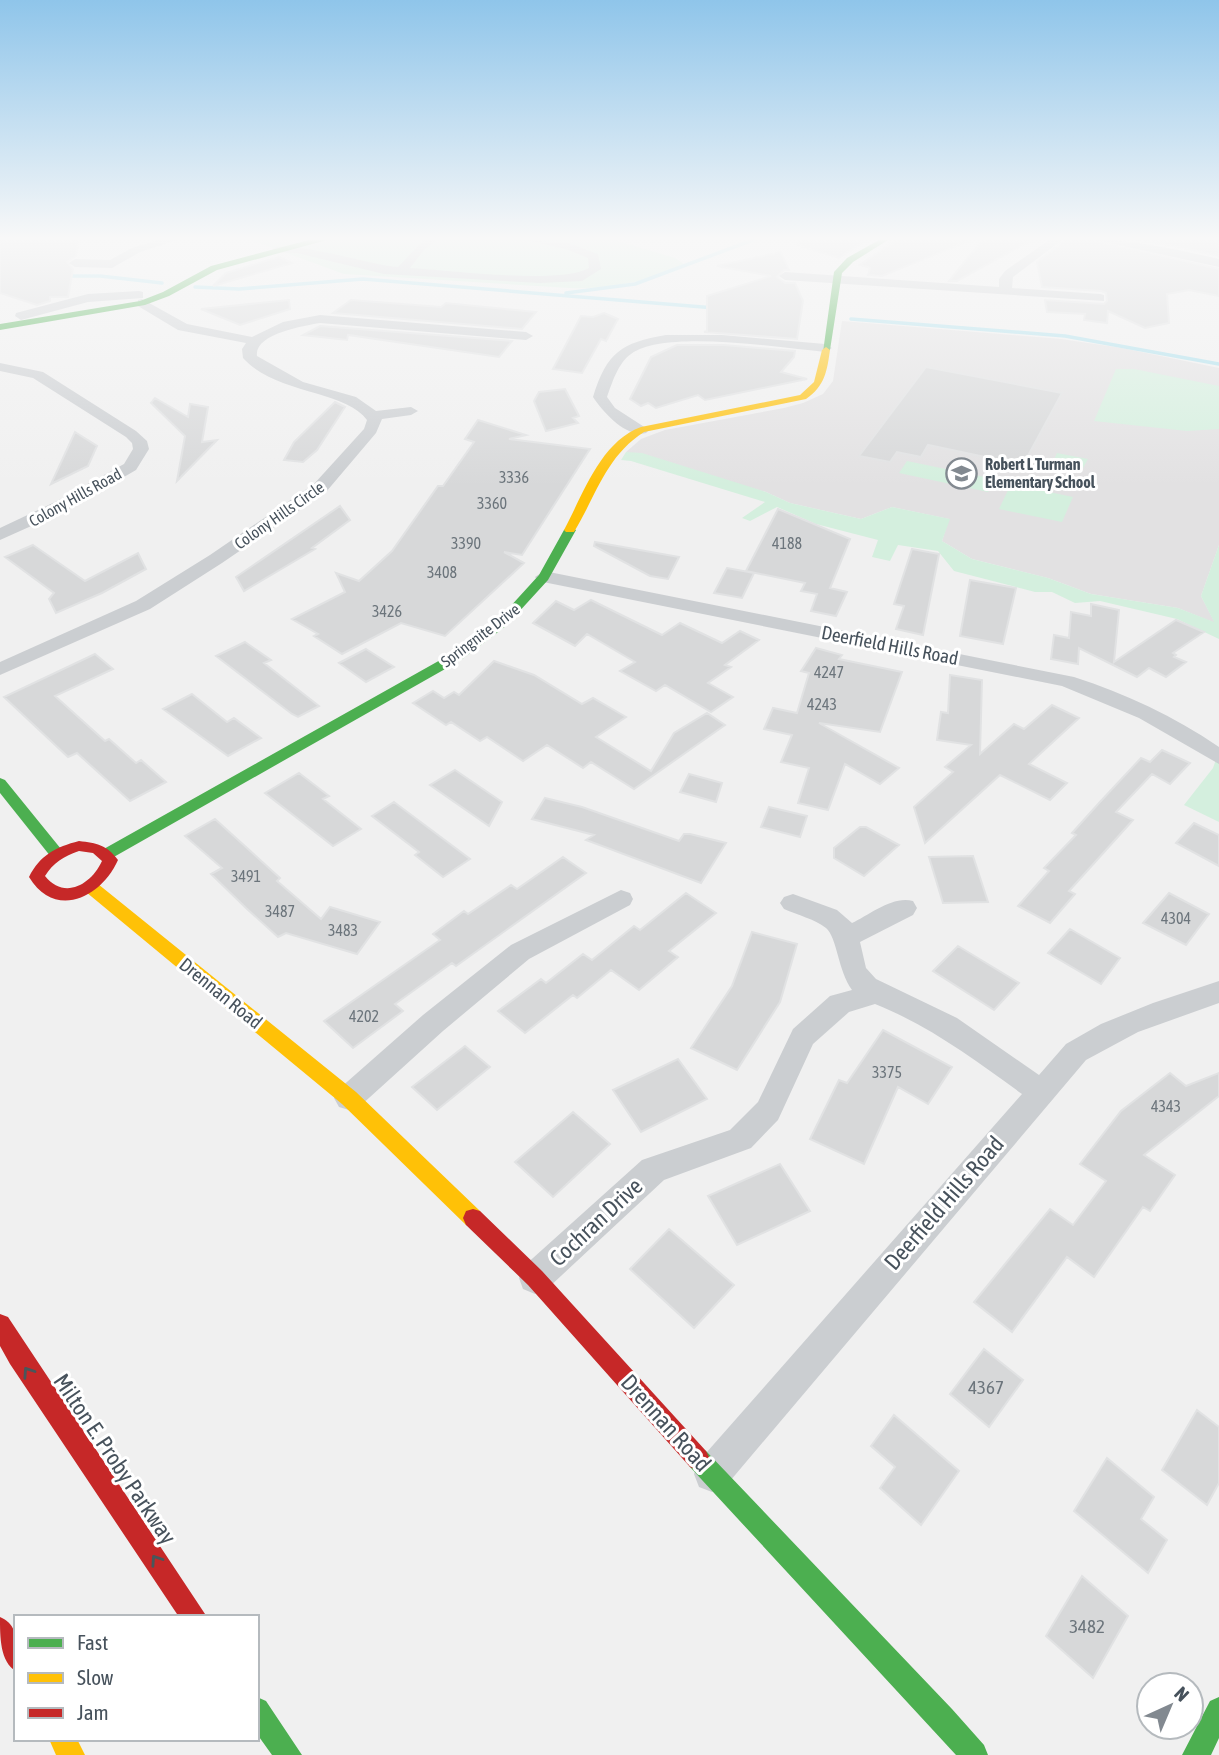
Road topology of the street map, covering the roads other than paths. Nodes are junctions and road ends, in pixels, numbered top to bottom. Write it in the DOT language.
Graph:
graph roads {
  1 [pos="20,322"];
  2 [pos="175,322"];
  3 [pos="307,322"];
  4 [pos="355,322"];
  5 [pos="829,322"];
  6 [pos="0,327"];
  7 [pos="526,336"];
  8 [pos="254,341"];
  9 [pos="825,348"];
  10 [pos="0,367"];
  11 [pos="411,411"];
  12 [pos="373,416"];
  13 [pos="641,430"];
  14 [pos="0,535"];
  15 [pos="544,577"];
  16 [pos="0,669"];
  17 [pos="1219,757"];
  18 [pos="0,783"];
  19 [pos="56,853"];
  20 [pos="107,854"];
  21 [pos="92,888"];
  22 [pos="621,899"];
  23 [pos="793,903"];
  24 [pos="904,908"];
  25 [pos="847,937"];
  26 [pos="1219,992"];
  27 [pos="876,993"];
  28 [pos="1040,1091"];
  29 [pos="349,1098"];
  30 [pos="535,1278"];
  31 [pos="0,1325"];
  32 [pos="712,1474"];
  33 [pos="193,1615"];
  34 [pos="0,1630"];
  35 [pos="14,1654"];
  36 [pos="1219,1710"];
  37 [pos="259,1713"];
  38 [pos="288,1755"];
  39 [pos="974,1755"];
  40 [pos="1196,1755"];
  1 -- 6 [label="main road"];
  2 -- 8 [label="street"];
  3 -- 8 [label="street"];
  4 -- 7 [label="street"];
  5 -- 9 [label="main road, Springnite Drive"];
  8 -- 12 [label="street"];
  9 -- 13 [label="main road, Springnite Drive"];
  9 -- 13 [label="street"];
  10 -- 14 [label="street, Colony Hills Road"];
  11 -- 12 [label="street"];
  12 -- 16 [label="street, Colony Hills Circle"];
  13 -- 15 [label="main road, Springnite Drive"];
  15 -- 17 [label="street, Deerfield Hills Road"];
  15 -- 20 [label="main road, Springnite Drive"];
  18 -- 19 [label="main road"];
  19 -- 20 [label="main road"];
  19 -- 21 [label="main road"];
  20 -- 21 [label="main road"];
  21 -- 29 [label="main road, Drennan Road"];
  22 -- 29 [label="street"];
  23 -- 25 [label="street"];
  24 -- 25 [label="street"];
  25 -- 27 [label="street"];
  26 -- 28 [label="street, Deerfield Hills Road"];
  27 -- 28 [label="street"];
  27 -- 30 [label="street, Cochran Drive"];
  28 -- 32 [label="street, Deerfield Hills Road"];
  29 -- 30 [label="main road, Drennan Road"];
  30 -- 32 [label="main road, Drennan Road"];
  33 -- 31 [label="main road, Milton E. Proby Parkway, one-way"];
  32 -- 39 [label="main road, Drennan Road"];
  34 -- 35 [label="main road"];
  36 -- 40 [label="main road"];
  37 -- 38 [label="main road"];
}
